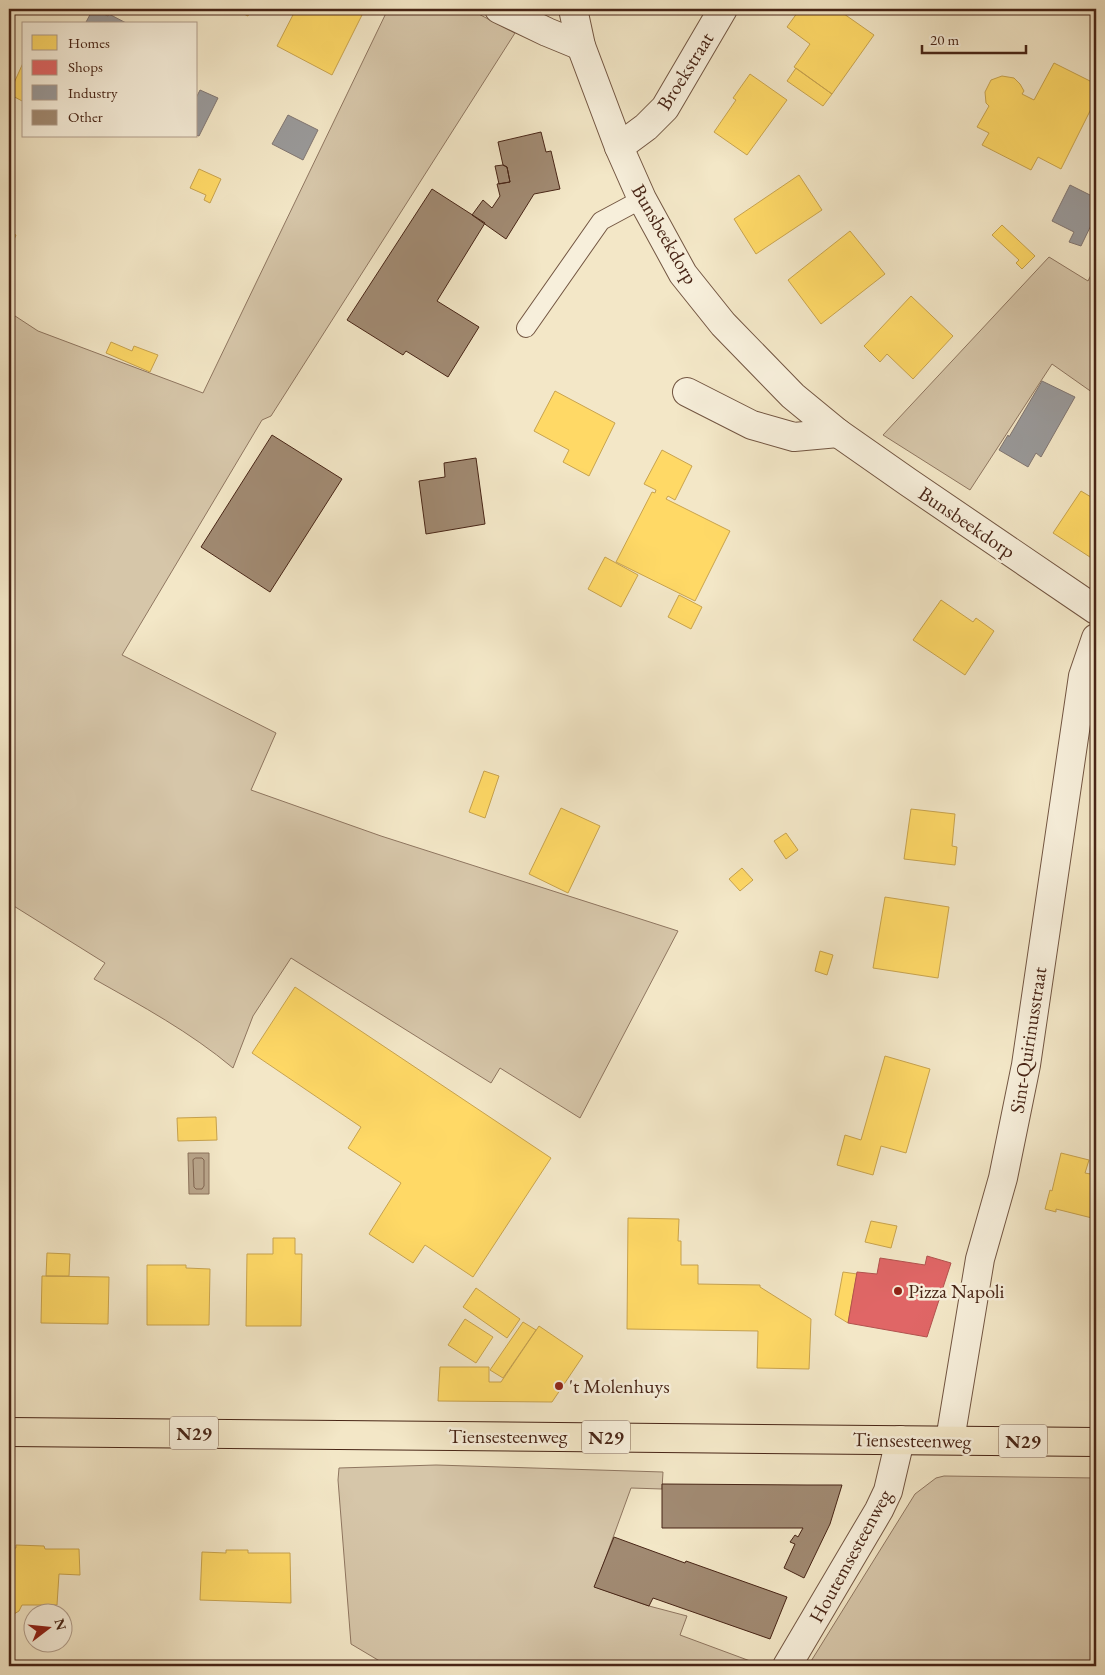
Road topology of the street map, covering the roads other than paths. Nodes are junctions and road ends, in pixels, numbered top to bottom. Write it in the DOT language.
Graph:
graph roads {
  1 [pos="499,9"];
  2 [pos="573,9"];
  3 [pos="723,9"];
  4 [pos="581,46"];
  5 [pos="619,147"];
  6 [pos="642,199"];
  7 [pos="526,328"];
  8 [pos="688,392"];
  9 [pos="838,433"];
  10 [pos="1096,610"];
  11 [pos="1096,638"];
  12 [pos="9,1432"];
  13 [pos="900,1440"];
  14 [pos="950,1440"];
  15 [pos="1096,1442"];
  16 [pos="787,1666"];
  1 -- 4 [label="street"];
  2 -- 4 [label="street, Bunsbeekdorp"];
  3 -- 5 [label="street, Broekstraat"];
  4 -- 5 [label="street, Bunsbeekdorp"];
  5 -- 6 [label="street, Bunsbeekdorp"];
  6 -- 7 [label="lane"];
  6 -- 9 [label="street, Bunsbeekdorp"];
  8 -- 9 [label="street"];
  9 -- 10 [label="street, Bunsbeekdorp"];
  11 -- 14 [label="street, Sint-Quirinusstraat"];
  12 -- 13 [label="main road, Tiensesteenweg / N29"];
  13 -- 14 [label="main road, Tiensesteenweg / N29"];
  13 -- 16 [label="street, Houtemsesteenweg"];
  14 -- 15 [label="main road, Tiensesteenweg / N29"];
}
